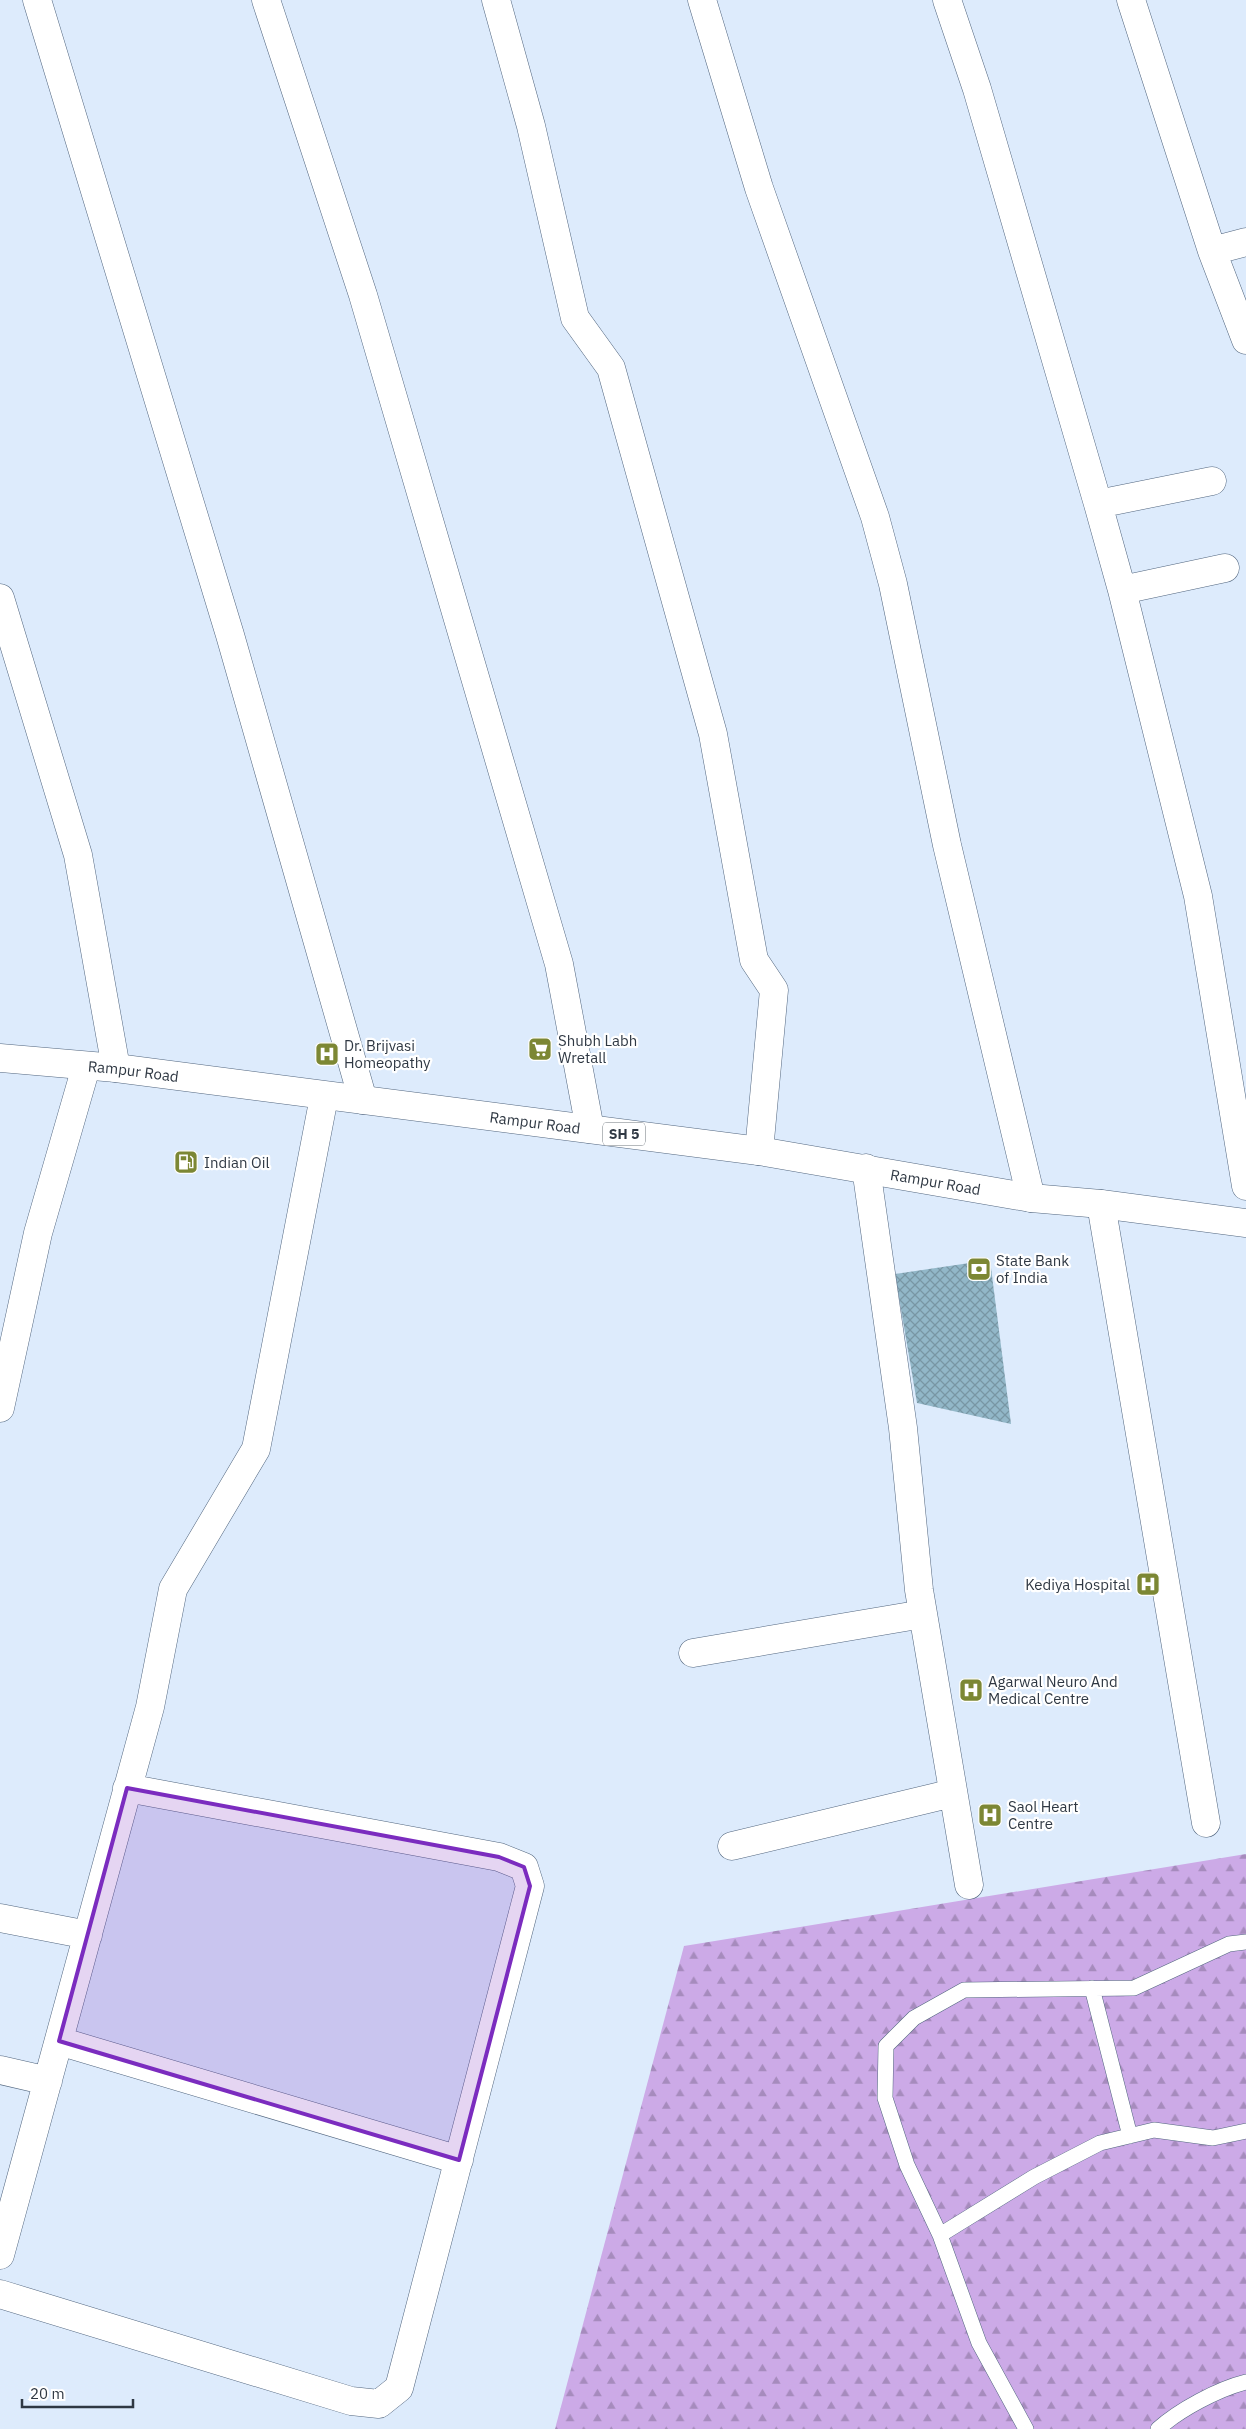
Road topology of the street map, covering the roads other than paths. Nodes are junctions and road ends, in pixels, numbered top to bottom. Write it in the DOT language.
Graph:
graph roads {
  1 [pos="37,0"];
  2 [pos="266,0"];
  3 [pos="496,0"];
  4 [pos="702,0"];
  5 [pos="947,0"];
  6 [pos="1130,0"];
  7 [pos="1246,242"];
  8 [pos="1212,251"];
  9 [pos="1246,340"];
  10 [pos="1212,482"];
  11 [pos="1098,504"];
  12 [pos="1225,568"];
  13 [pos="1122,590"];
  14 [pos="0,598"];
  15 [pos="0,1058"];
  16 [pos="86,1067"];
  17 [pos="116,1068"];
  18 [pos="324,1096"];
  19 [pos="363,1100"];
  20 [pos="590,1129"];
  21 [pos="759,1151"];
  22 [pos="866,1168"];
  23 [pos="1246,1186"];
  24 [pos="1031,1198"];
  25 [pos="1101,1204"];
  26 [pos="1246,1223"];
  27 [pos="0,1408"];
  28 [pos="923,1614"];
  29 [pos="693,1653"];
  30 [pos="127,1788"];
  31 [pos="953,1793"];
  32 [pos="1206,1823"];
  33 [pos="732,1846"];
  34 [pos="969,1885"];
  35 [pos="0,1918"];
  36 [pos="88,1935"];
  37 [pos="1246,1942"];
  38 [pos="1092,1988"];
  39 [pos="59,2041"];
  40 [pos="0,2070"];
  41 [pos="48,2081"];
  42 [pos="1246,2131"];
  43 [pos="1130,2136"];
  44 [pos="459,2160"];
  45 [pos="940,2235"];
  46 [pos="0,2256"];
  47 [pos="0,2294"];
  48 [pos="1246,2382"];
  49 [pos="1026,2429"];
  50 [pos="1158,2429"];
  1 -- 19 [label="street"];
  2 -- 20 [label="street"];
  3 -- 21 [label="street"];
  4 -- 24 [label="street"];
  5 -- 11 [label="street"];
  6 -- 8 [label="street"];
  7 -- 8 [label="street"];
  8 -- 9 [label="street"];
  10 -- 11 [label="street"];
  11 -- 13 [label="street"];
  12 -- 13 [label="street"];
  13 -- 23 [label="street"];
  14 -- 17 [label="street"];
  15 -- 16 [label="street, Rampur Road / SH 5"];
  16 -- 17 [label="street, Rampur Road / SH 5"];
  16 -- 27 [label="street"];
  17 -- 18 [label="street, Rampur Road / SH 5"];
  18 -- 19 [label="street, Rampur Road / SH 5"];
  18 -- 30 [label="street"];
  19 -- 20 [label="street, Rampur Road / SH 5"];
  20 -- 21 [label="street, Rampur Road / SH 5"];
  21 -- 22 [label="street, Rampur Road / SH 5"];
  22 -- 24 [label="street, Rampur Road / SH 5"];
  22 -- 28 [label="street"];
  24 -- 25 [label="street, Rampur Road / SH 5"];
  25 -- 26 [label="street, Rampur Road / SH 5"];
  25 -- 32 [label="street"];
  28 -- 29 [label="street"];
  28 -- 31 [label="street"];
  30 -- 36 [label="street"];
  30 -- 44 [label="street"];
  31 -- 33 [label="street"];
  31 -- 34 [label="street"];
  35 -- 36 [label="street"];
  36 -- 39 [label="street"];
  37 -- 38 [label="lane"];
  38 -- 43 [label="lane"];
  38 -- 45 [label="lane"];
  39 -- 41 [label="street"];
  39 -- 44 [label="street"];
  40 -- 41 [label="street"];
  41 -- 46 [label="street"];
  42 -- 43 [label="lane"];
  43 -- 45 [label="lane"];
  44 -- 47 [label="street"];
  45 -- 49 [label="lane"];
  48 -- 50 [label="lane"];
}
